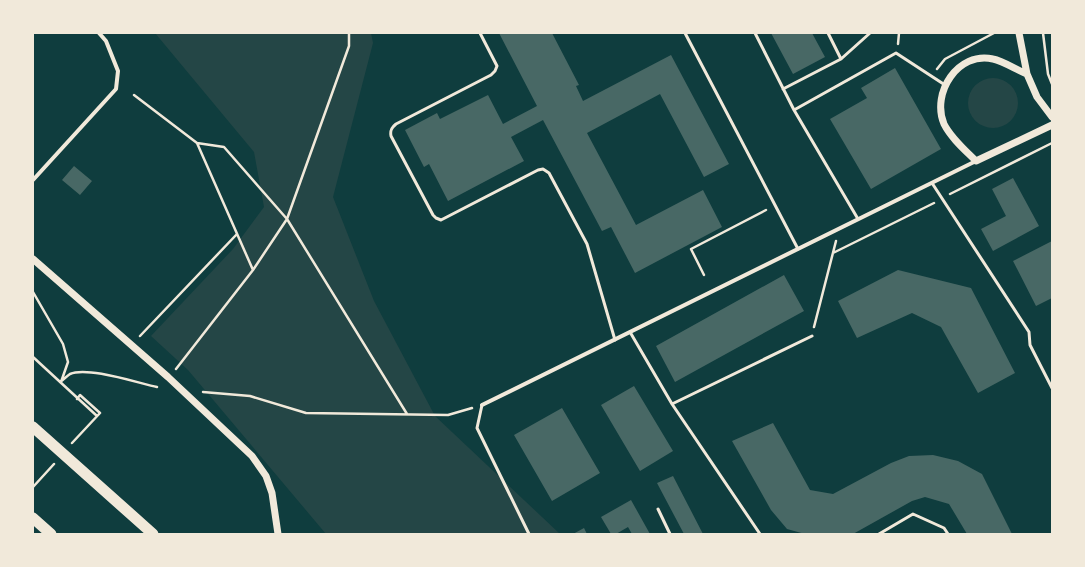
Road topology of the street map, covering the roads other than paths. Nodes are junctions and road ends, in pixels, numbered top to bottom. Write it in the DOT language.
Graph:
graph roads {
  1 [pos="99,33"];
  2 [pos="480,33"];
  3 [pos="685,33"];
  4 [pos="755,33"];
  5 [pos="828,33"];
  6 [pos="870,33"];
  7 [pos="1019,33"];
  8 [pos="841,59"];
  9 [pos="1027,74"];
  10 [pos="945,85"];
  11 [pos="784,89"];
  12 [pos="794,110"];
  13 [pos="1052,117"];
  14 [pos="1052,125"];
  15 [pos="976,161"];
  16 [pos="33,180"];
  17 [pos="932,182"];
  18 [pos="858,219"];
  19 [pos="798,249"];
  20 [pos="33,259"];
  21 [pos="630,332"];
  22 [pos="812,336"];
  23 [pos="615,340"];
  24 [pos="1052,388"];
  25 [pos="672,404"];
  26 [pos="482,405"];
  27 [pos="33,427"];
  28 [pos="658,509"];
  29 [pos="33,518"];
  30 [pos="277,522"];
  31 [pos="51,534"];
  32 [pos="153,534"];
  33 [pos="275,534"];
  34 [pos="278,534"];
  35 [pos="529,534"];
  36 [pos="670,534"];
  37 [pos="760,534"];
  38 [pos="878,534"];
  39 [pos="948,534"];
  1 -- 16 [label="street"];
  2 -- 23 [label="lane"];
  3 -- 19 [label="lane"];
  4 -- 11 [label="lane"];
  5 -- 8 [label="lane"];
  6 -- 8 [label="lane"];
  7 -- 9 [label="street"];
  8 -- 11 [label="lane"];
  9 -- 10 [label="street"];
  9 -- 13 [label="street"];
  10 -- 12 [label="lane"];
  10 -- 15 [label="street"];
  11 -- 12 [label="lane"];
  12 -- 18 [label="lane"];
  14 -- 15 [label="street"];
  15 -- 17 [label="street"];
  17 -- 18 [label="street"];
  17 -- 24 [label="lane"];
  18 -- 19 [label="street"];
  19 -- 21 [label="street"];
  20 -- 30 [label="street"];
  21 -- 23 [label="street"];
  21 -- 25 [label="lane"];
  22 -- 25 [label="lane"];
  23 -- 26 [label="street"];
  25 -- 37 [label="lane"];
  26 -- 35 [label="lane"];
  27 -- 32 [label="highway"];
  28 -- 36 [label="lane"];
  29 -- 31 [label="highway"];
  30 -- 33 [label="street"];
  30 -- 34 [label="street"];
  38 -- 39 [label="lane"];
}
